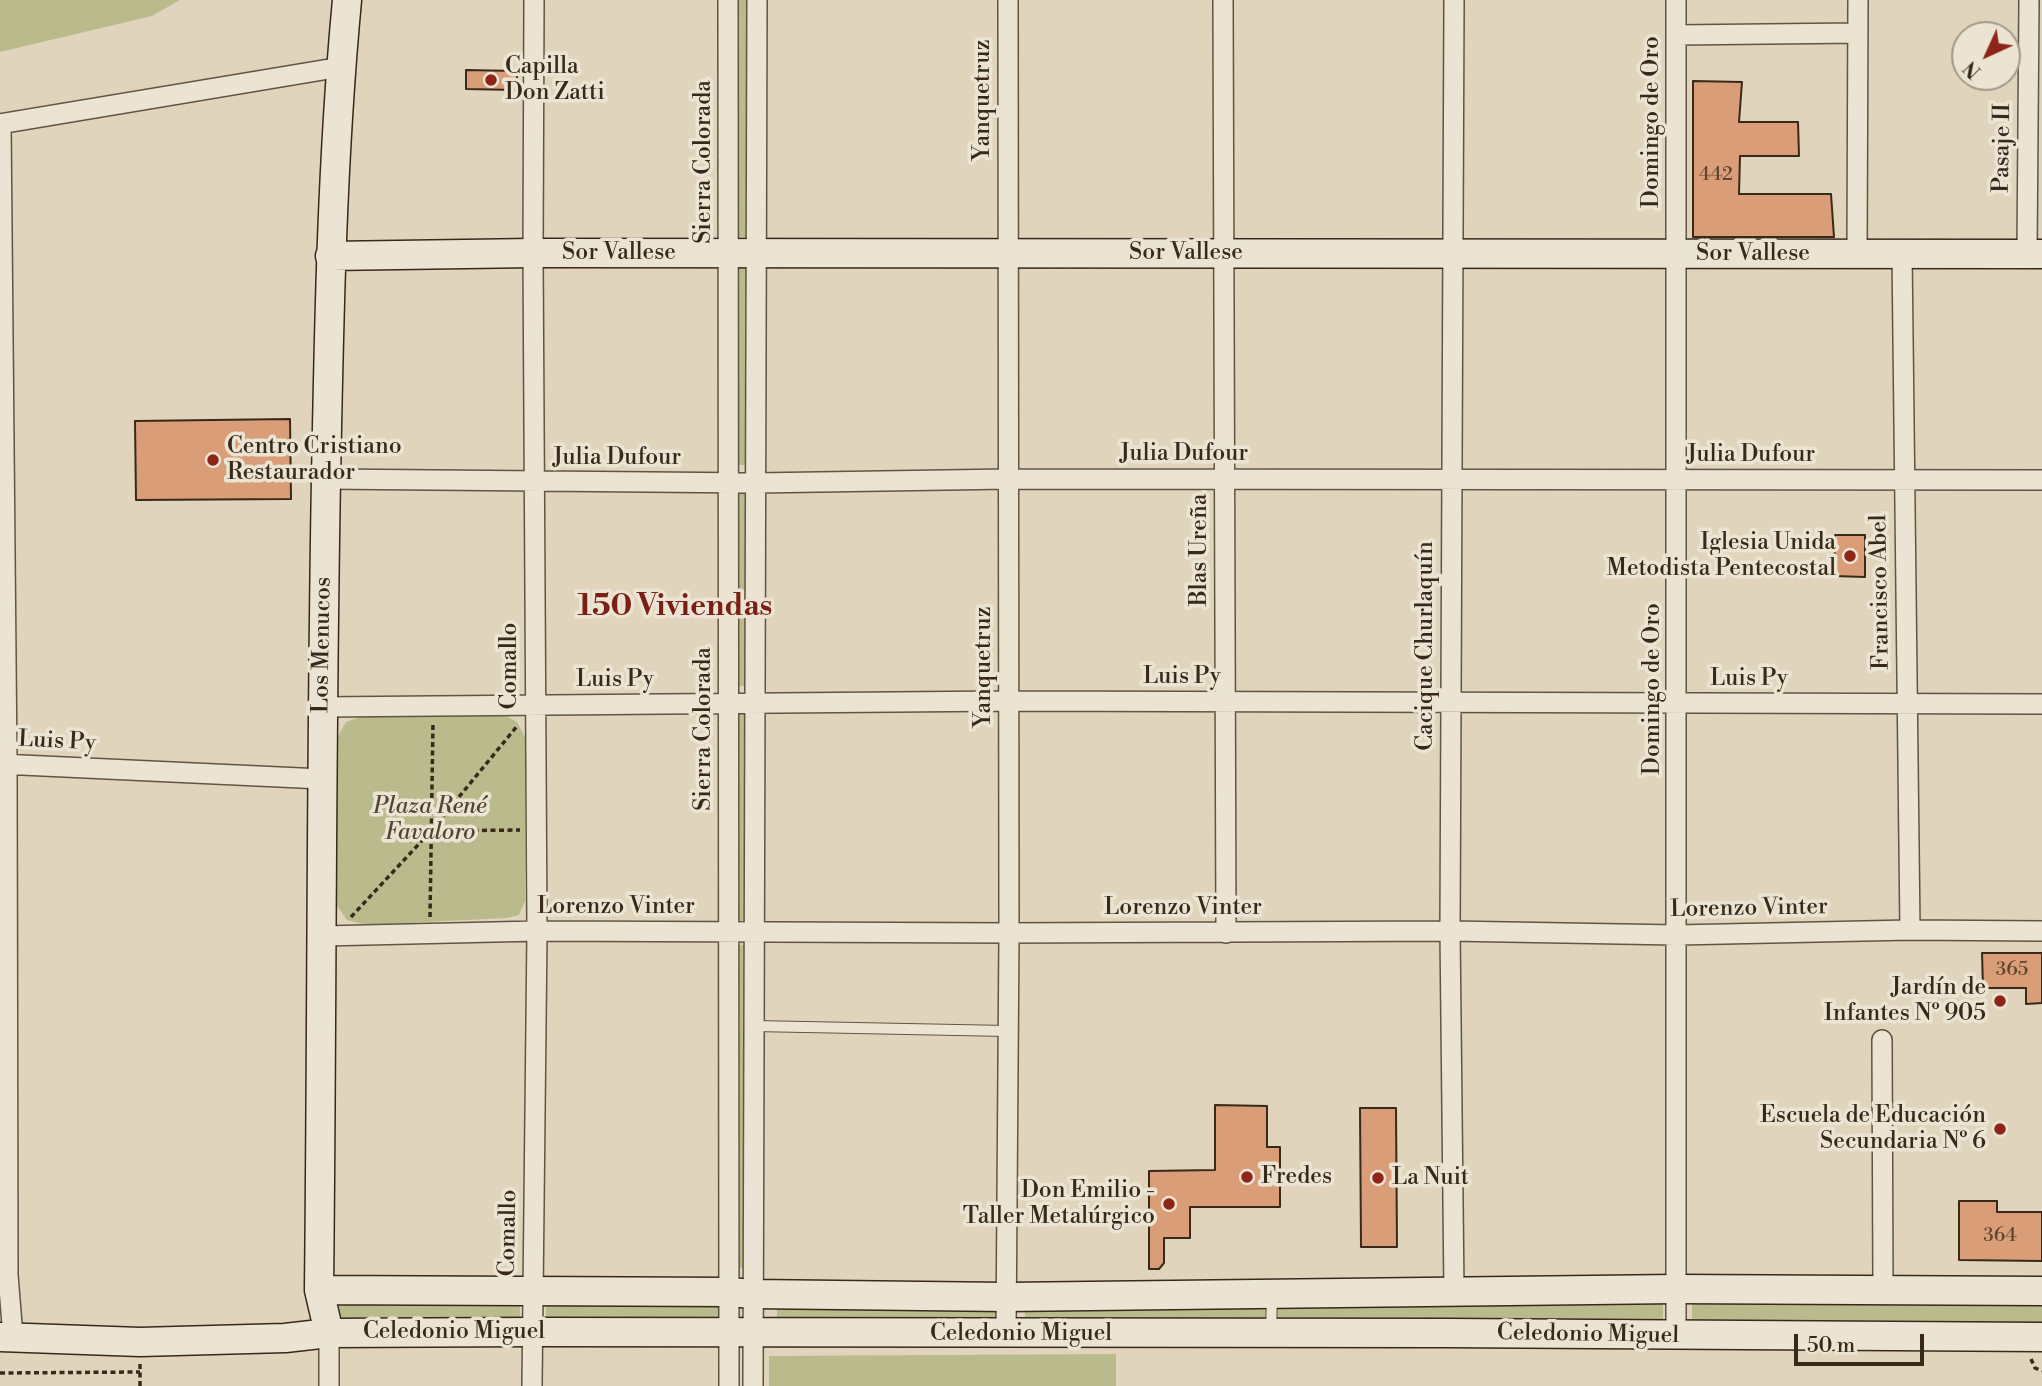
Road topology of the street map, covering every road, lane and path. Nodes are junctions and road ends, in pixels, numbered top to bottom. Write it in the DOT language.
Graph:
graph roads {
  1 [pos="347,0"];
  2 [pos="534,0"];
  3 [pos="729,0"];
  4 [pos="757,0"];
  5 [pos="1008,0"];
  6 [pos="1223,0"];
  7 [pos="1454,0"];
  8 [pos="1676,0"];
  9 [pos="1858,0"];
  10 [pos="2029,0"];
  11 [pos="1857,33"];
  12 [pos="1676,35"];
  13 [pos="341,67"];
  14 [pos="1,124"];
  15 [pos="1451,252"];
  16 [pos="533,253"];
  17 [pos="729,253"];
  18 [pos="757,253"];
  19 [pos="1007,253"];
  20 [pos="1902,253"];
  21 [pos="1224,254"];
  22 [pos="1676,254"];
  23 [pos="1857,254"];
  24 [pos="2034,254"];
  25 [pos="330,256"];
  26 [pos="1451,478"];
  27 [pos="326,479"];
  28 [pos="1008,479"];
  29 [pos="1225,479"];
  30 [pos="1677,479"];
  31 [pos="1904,480"];
  32 [pos="2042,480"];
  33 [pos="535,481"];
  34 [pos="729,483"];
  35 [pos="756,483"];
  36 [pos="1008,701"];
  37 [pos="1450,701"];
  38 [pos="1225,702"];
  39 [pos="1677,703"];
  40 [pos="729,704"];
  41 [pos="755,704"];
  42 [pos="1907,704"];
  43 [pos="2042,704"];
  44 [pos="535,705"];
  45 [pos="434,706"];
  46 [pos="322,707"];
  47 [pos="4,764"];
  48 [pos="322,779"];
  49 [pos="535,830"];
  50 [pos="431,831"];
  51 [pos="1910,930"];
  52 [pos="537,931"];
  53 [pos="729,931"];
  54 [pos="1450,931"];
  55 [pos="2042,931"];
  56 [pos="754,932"];
  57 [pos="429,933"];
  58 [pos="1009,933"];
  59 [pos="1226,933"];
  60 [pos="1678,935"];
  61 [pos="323,936"];
  62 [pos="754,1026"];
  63 [pos="1008,1031"];
  64 [pos="1882,1040"];
  65 [pos="1676,1289"];
  66 [pos="319,1290"];
  67 [pos="1883,1290"];
  68 [pos="2042,1291"];
  69 [pos="533,1292"];
  70 [pos="1454,1292"];
  71 [pos="741,1293"];
  72 [pos="1272,1294"];
  73 [pos="1006,1297"];
  74 [pos="532,1332"];
  75 [pos="329,1333"];
  76 [pos="741,1333"];
  77 [pos="1006,1334"];
  78 [pos="1271,1334"];
  79 [pos="6,1337"];
  80 [pos="1676,1337"];
  81 [pos="2042,1337"];
  82 [pos="140,1372"];
  83 [pos="0,1373"];
  84 [pos="329,1386"];
  85 [pos="532,1386"];
  86 [pos="729,1386"];
  87 [pos="753,1386"];
  1 -- 13 [label="street, Los Menucos"];
  2 -- 16 [label="street, Comallo"];
  3 -- 17 [label="street, Sierra Colorada"];
  4 -- 18 [label="street, Sierra Colorada"];
  5 -- 19 [label="street, Yanquetruz"];
  6 -- 21 [label="street, Blas Ureña"];
  7 -- 15 [label="street, Cacique Churlaquín"];
  8 -- 12 [label="street, Domingo de Oro"];
  9 -- 11 [label="street"];
  10 -- 24 [label="street, Pasaje II"];
  11 -- 12 [label="street"];
  11 -- 23 [label="street"];
  12 -- 22 [label="street, Domingo de Oro"];
  13 -- 14 [label="street"];
  13 -- 25 [label="street, Los Menucos"];
  14 -- 47 [label="street"];
  15 -- 21 [label="street, Sor Vallese"];
  15 -- 22 [label="street, Sor Vallese"];
  15 -- 26 [label="street, Cacique Churlaquín"];
  16 -- 17 [label="street, Sor Vallese"];
  16 -- 25 [label="street, Sor Vallese"];
  16 -- 33 [label="street, Comallo"];
  17 -- 18 [label="street, Sor Vallese"];
  17 -- 34 [label="street, Sierra Colorada"];
  18 -- 19 [label="street, Sor Vallese"];
  18 -- 35 [label="street, Sierra Colorada"];
  19 -- 21 [label="street, Sor Vallese"];
  19 -- 28 [label="street, Yanquetruz"];
  20 -- 23 [label="street, Sor Vallese"];
  20 -- 24 [label="street, Sor Vallese"];
  20 -- 31 [label="street, Francisco Abel"];
  21 -- 29 [label="street, Blas Ureña"];
  22 -- 23 [label="street, Sor Vallese"];
  22 -- 30 [label="street, Domingo de Oro"];
  25 -- 27 [label="street, Los Menucos"];
  26 -- 29 [label="street, Julia Dufour"];
  26 -- 30 [label="street, Julia Dufour"];
  26 -- 37 [label="street, Cacique Churlaquín"];
  27 -- 33 [label="street, Julia Dufour"];
  27 -- 46 [label="street, Los Menucos"];
  28 -- 29 [label="street, Julia Dufour"];
  28 -- 35 [label="street, Julia Dufour"];
  28 -- 36 [label="street, Yanquetruz"];
  29 -- 38 [label="street, Blas Ureña"];
  30 -- 31 [label="street, Julia Dufour"];
  30 -- 39 [label="street, Domingo de Oro"];
  31 -- 32 [label="street, Julia Dufour"];
  31 -- 42 [label="street, Francisco Abel"];
  33 -- 34 [label="street, Julia Dufour"];
  33 -- 44 [label="street, Comallo"];
  34 -- 35 [label="street, Julia Dufour"];
  34 -- 40 [label="street, Sierra Colorada"];
  35 -- 41 [label="street, Sierra Colorada"];
  36 -- 38 [label="street, Luis Py"];
  36 -- 41 [label="street, Luis Py"];
  36 -- 58 [label="street, Yanquetruz"];
  37 -- 38 [label="street, Luis Py"];
  37 -- 39 [label="street, Luis Py"];
  37 -- 54 [label="street, Cacique Churlaquín"];
  38 -- 59 [label="street, Blas Ureña"];
  39 -- 42 [label="street, Luis Py"];
  39 -- 60 [label="street, Domingo de Oro"];
  40 -- 41 [label="street, Luis Py"];
  40 -- 44 [label="street, Luis Py"];
  40 -- 53 [label="street, Sierra Colorada"];
  41 -- 56 [label="street, Sierra Colorada"];
  42 -- 43 [label="street, Luis Py"];
  42 -- 51 [label="street, Francisco Abel"];
  44 -- 45 [label="street, Luis Py"];
  44 -- 49 [label="street, Comallo"];
  44 -- 50 [label="path"];
  45 -- 46 [label="street, Luis Py"];
  45 -- 50 [label="path"];
  46 -- 48 [label="street, Los Menucos"];
  47 -- 48 [label="street, Luis Py"];
  47 -- 79 [label="street"];
  48 -- 61 [label="street, Los Menucos"];
  49 -- 50 [label="path"];
  49 -- 52 [label="street, Comallo"];
  50 -- 57 [label="path"];
  50 -- 61 [label="path"];
  51 -- 55 [label="street, Lorenzo Vinter"];
  51 -- 60 [label="street, Lorenzo Vinter"];
  52 -- 53 [label="street, Lorenzo Vinter"];
  52 -- 57 [label="street, Lorenzo Vinter"];
  52 -- 69 [label="street, Comallo"];
  53 -- 56 [label="street, Lorenzo Vinter"];
  53 -- 71 [label="street, Sierra Colorada"];
  54 -- 59 [label="street, Lorenzo Vinter"];
  54 -- 60 [label="street, Lorenzo Vinter"];
  54 -- 70 [label="street, Cacique Churlaquín"];
  56 -- 58 [label="street, Lorenzo Vinter"];
  56 -- 62 [label="street, Sierra Colorada"];
  57 -- 61 [label="street, Lorenzo Vinter"];
  58 -- 59 [label="street, Lorenzo Vinter"];
  58 -- 63 [label="street, Yanquetruz"];
  60 -- 65 [label="street, Domingo de Oro"];
  61 -- 66 [label="street, Los Menucos"];
  62 -- 63 [label="lane"];
  62 -- 71 [label="street, Sierra Colorada"];
  63 -- 73 [label="street, Yanquetruz"];
  64 -- 67 [label="street"];
  65 -- 67 [label="street, Celedonio Miguel"];
  65 -- 70 [label="street, Celedonio Miguel"];
  65 -- 80 [label="street, Domingo de Oro"];
  66 -- 69 [label="street, Celedonio Miguel"];
  66 -- 75 [label="street, Los Menucos"];
  67 -- 68 [label="street, Celedonio Miguel"];
  69 -- 71 [label="street, Celedonio Miguel"];
  69 -- 74 [label="street, Comallo"];
  70 -- 72 [label="street, Celedonio Miguel"];
  71 -- 73 [label="street, Celedonio Miguel"];
  71 -- 76 [label="street, Sierra Colorada"];
  72 -- 73 [label="street, Celedonio Miguel"];
  72 -- 78 [label="lane"];
  73 -- 77 [label="street, Yanquetruz"];
  74 -- 75 [label="street, Celedonio Miguel"];
  74 -- 76 [label="street, Celedonio Miguel"];
  74 -- 85 [label="street, Comallo"];
  75 -- 79 [label="street, Celedonio Miguel"];
  75 -- 84 [label="street"];
  76 -- 77 [label="street, Celedonio Miguel"];
  76 -- 86 [label="street"];
  76 -- 87 [label="street"];
  77 -- 78 [label="street, Celedonio Miguel"];
  78 -- 80 [label="street, Celedonio Miguel"];
  80 -- 81 [label="street, Celedonio Miguel"];
  82 -- 83 [label="path"];
}
